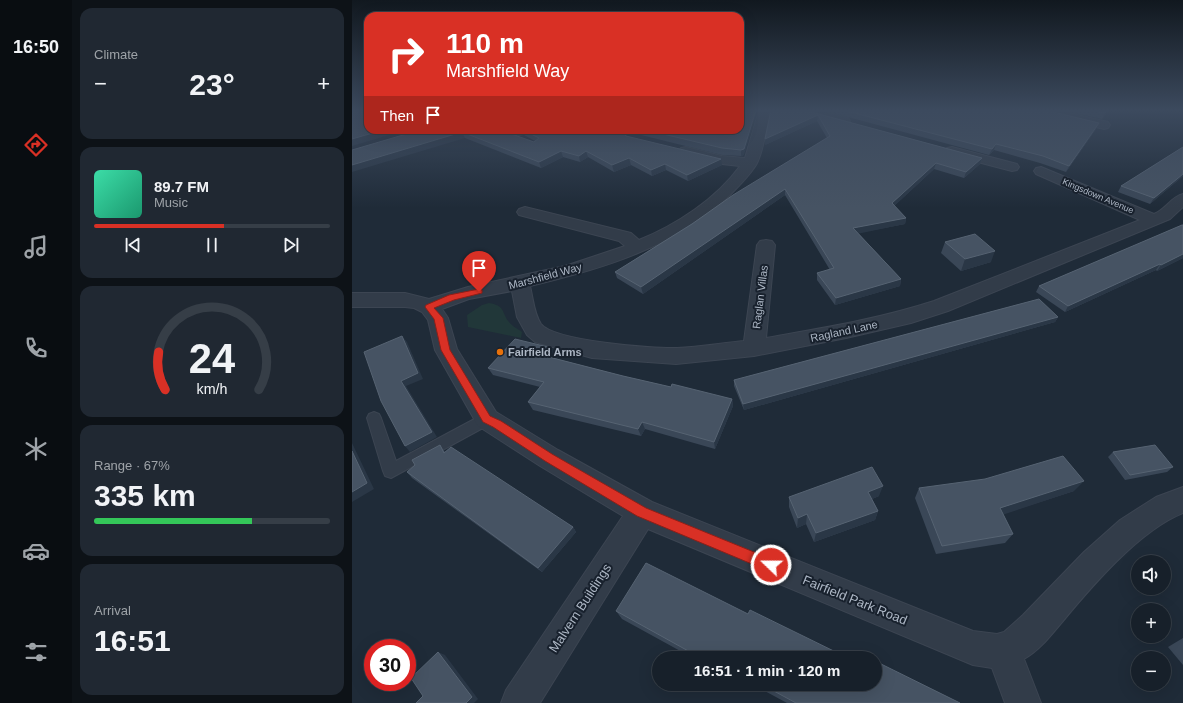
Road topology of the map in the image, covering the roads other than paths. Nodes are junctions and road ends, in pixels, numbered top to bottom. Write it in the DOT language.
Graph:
graph roads {
  1 [pos="758,143"];
  2 [pos="671,147"];
  3 [pos="940,148"];
  4 [pos="750,162"];
  5 [pos="1012,167"];
  6 [pos="1041,171"];
  7 [pos="1183,199"];
  8 [pos="526,212"];
  9 [pos="1165,220"];
  10 [pos="766,245"];
  11 [pos="637,247"];
  12 [pos="520,283"];
  13 [pos="352,300"];
  14 [pos="429,307"];
  15 [pos="754,348"];
  16 [pos="374,418"];
  17 [pos="487,419"];
  18 [pos="1183,500"];
  19 [pos="642,512"];
  20 [pos="1003,651"];
  21 [pos="519,703"];
  22 [pos="1023,703"];
  1 -- 4 [label="street, Marshfield Way"];
  2 -- 4 [label="street"];
  3 -- 5 [label="street"];
  4 -- 11 [label="street, Marshfield Way"];
  6 -- 9 [label="street, Kingsdown Avenue"];
  7 -- 9 [label="street, Ragland Lane"];
  8 -- 11 [label="street"];
  9 -- 15 [label="street, Ragland Lane"];
  10 -- 15 [label="street, Raglan Villas"];
  11 -- 12 [label="street, Marshfield Way"];
  12 -- 14 [label="street, Marshfield Way"];
  12 -- 15 [label="street, Ragland Lane"];
  13 -- 14 [label="street"];
  14 -- 17 [label="street, Fairfield Park Road"];
  16 -- 17 [label="lane"];
  17 -- 19 [label="street, Fairfield Park Road"];
  18 -- 20 [label="street"];
  19 -- 20 [label="street, Fairfield Park Road"];
  19 -- 21 [label="street, Malvern Buildings"];
  20 -- 22 [label="street"];
}
